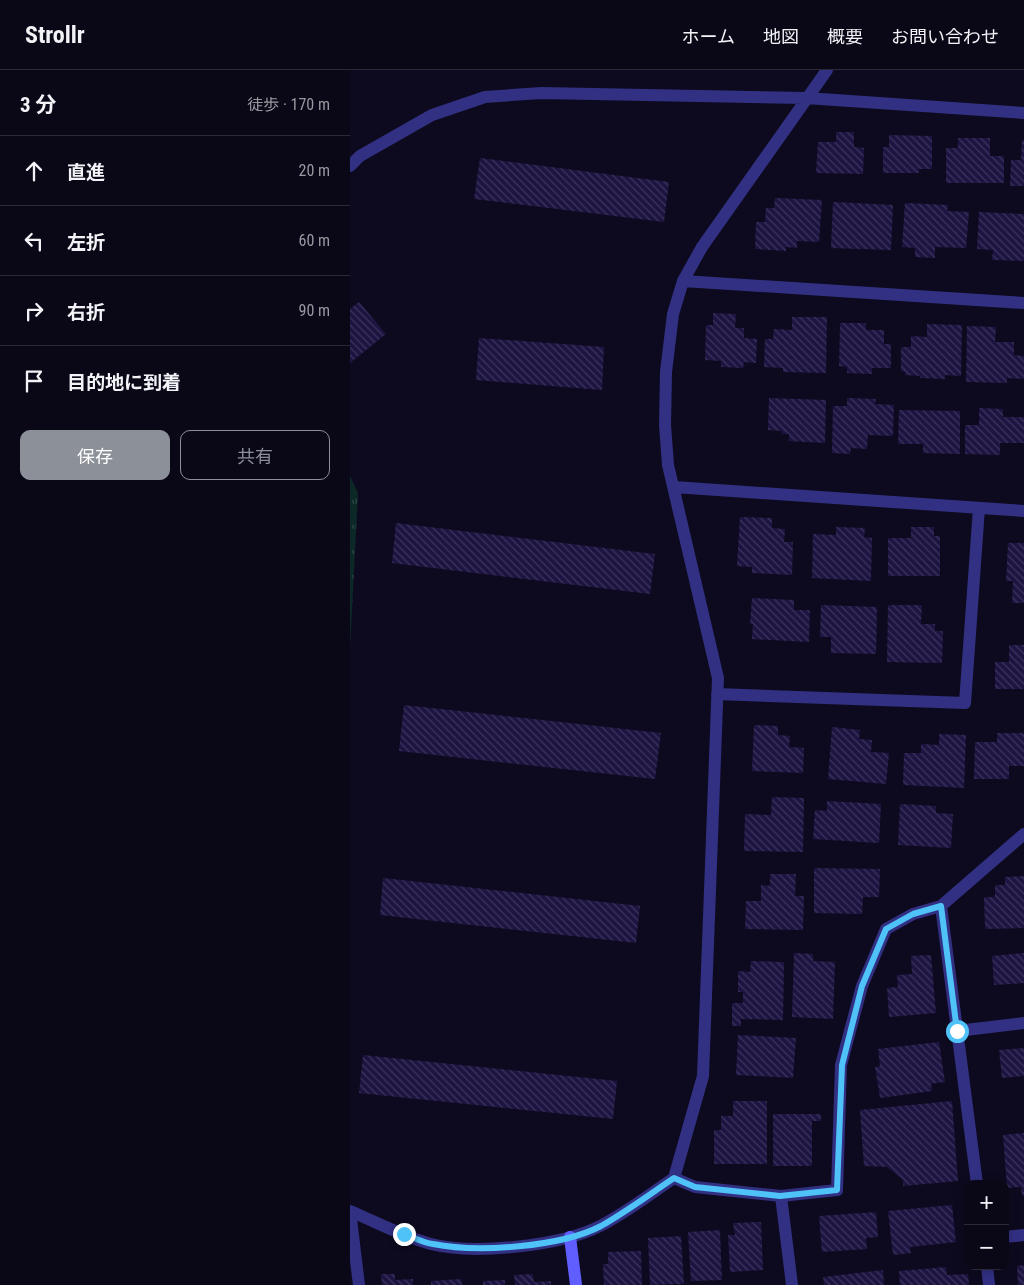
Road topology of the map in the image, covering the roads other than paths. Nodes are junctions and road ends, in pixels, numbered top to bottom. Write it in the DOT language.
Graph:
graph roads {
  1 [pos="827,70"];
  2 [pos="806,98"];
  3 [pos="1024,113"];
  4 [pos="350,166"];
  5 [pos="683,281"];
  6 [pos="1024,303"];
  7 [pos="674,487"];
  8 [pos="979,508"];
  9 [pos="1024,511"];
  10 [pos="717,694"];
  11 [pos="1024,834"];
  12 [pos="941,906"];
  13 [pos="1024,1023"];
  14 [pos="957,1031"];
  15 [pos="674,1178"];
  16 [pos="976,1180"];
  17 [pos="780,1196"];
  18 [pos="1024,1235"];
  19 [pos="570,1237"];
  20 [pos="1009,1237"];
  21 [pos="988,1270"];
  22 [pos="359,1285"];
  23 [pos="576,1285"];
  24 [pos="792,1285"];
  25 [pos="990,1285"];
  1 -- 2 [label="street"];
  2 -- 3 [label="street"];
  2 -- 4 [label="street"];
  2 -- 5 [label="street"];
  5 -- 6 [label="street"];
  5 -- 7 [label="street"];
  7 -- 8 [label="street"];
  7 -- 10 [label="street"];
  8 -- 9 [label="street"];
  8 -- 10 [label="street"];
  10 -- 15 [label="street"];
  11 -- 12 [label="street"];
  12 -- 14 [label="street"];
  12 -- 17 [label="street"];
  13 -- 14 [label="street"];
  14 -- 16 [label="street"];
  15 -- 17 [label="street"];
  15 -- 19 [label="street"];
  17 -- 24 [label="street"];
  18 -- 20 [label="street"];
  19 -- 22 [label="street"];
  19 -- 23 [label="street"];
  21 -- 25 [label="street"];
}
